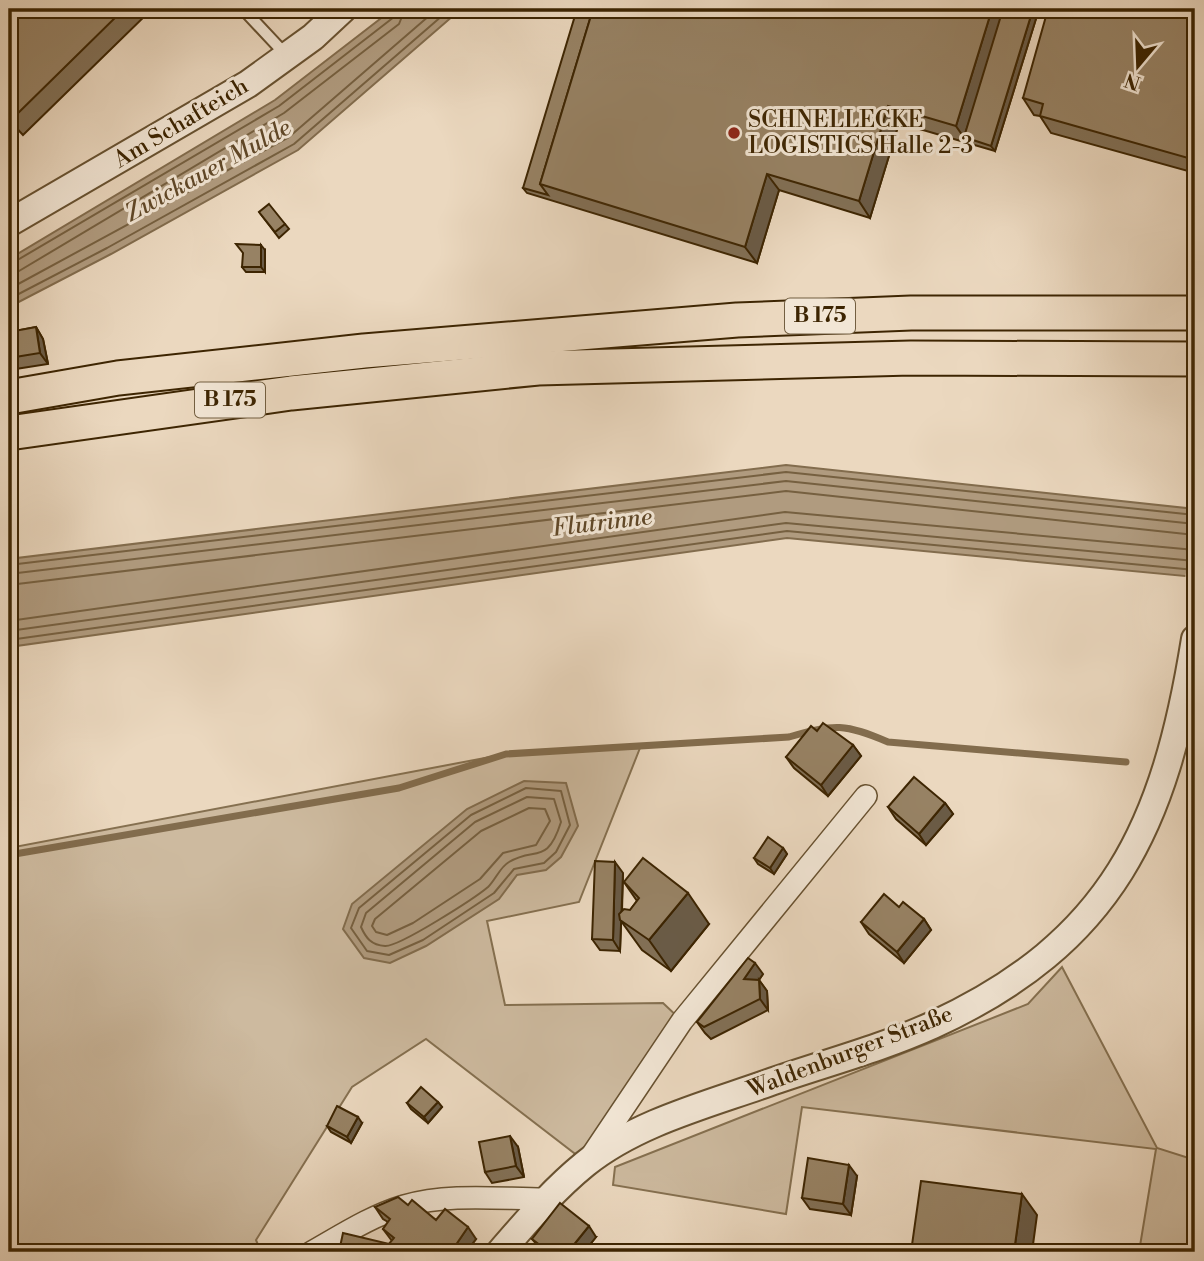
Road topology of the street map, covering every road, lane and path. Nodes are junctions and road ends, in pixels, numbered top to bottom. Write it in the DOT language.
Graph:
graph roads {
  1 [pos="243,9"];
  2 [pos="342,9"];
  3 [pos="287,55"];
  4 [pos="9,223"];
  5 [pos="1195,313"];
  6 [pos="1195,359"];
  7 [pos="9,397"];
  8 [pos="9,433"];
  9 [pos="1195,639"];
  10 [pos="1186,736"];
  11 [pos="866,796"];
  12 [pos="587,1163"];
  13 [pos="545,1199"];
  14 [pos="312,1252"];
  15 [pos="500,1252"];
  1 -- 3 [label="lane"];
  2 -- 3 [label="street, Am Schafteich"];
  3 -- 4 [label="street, Am Schafteich"];
  5 -- 7 [label="main road, B 175"];
  6 -- 8 [label="main road, B 175"];
  9 -- 10 [label="street, Waldenburger Straße"];
  10 -- 12 [label="street, Waldenburger Straße"];
  11 -- 12 [label="street, Waldenburger Straße"];
  12 -- 13 [label="street, Waldenburger Straße"];
  13 -- 14 [label="street"];
  13 -- 15 [label="street, Waldenburger Straße"];
}
